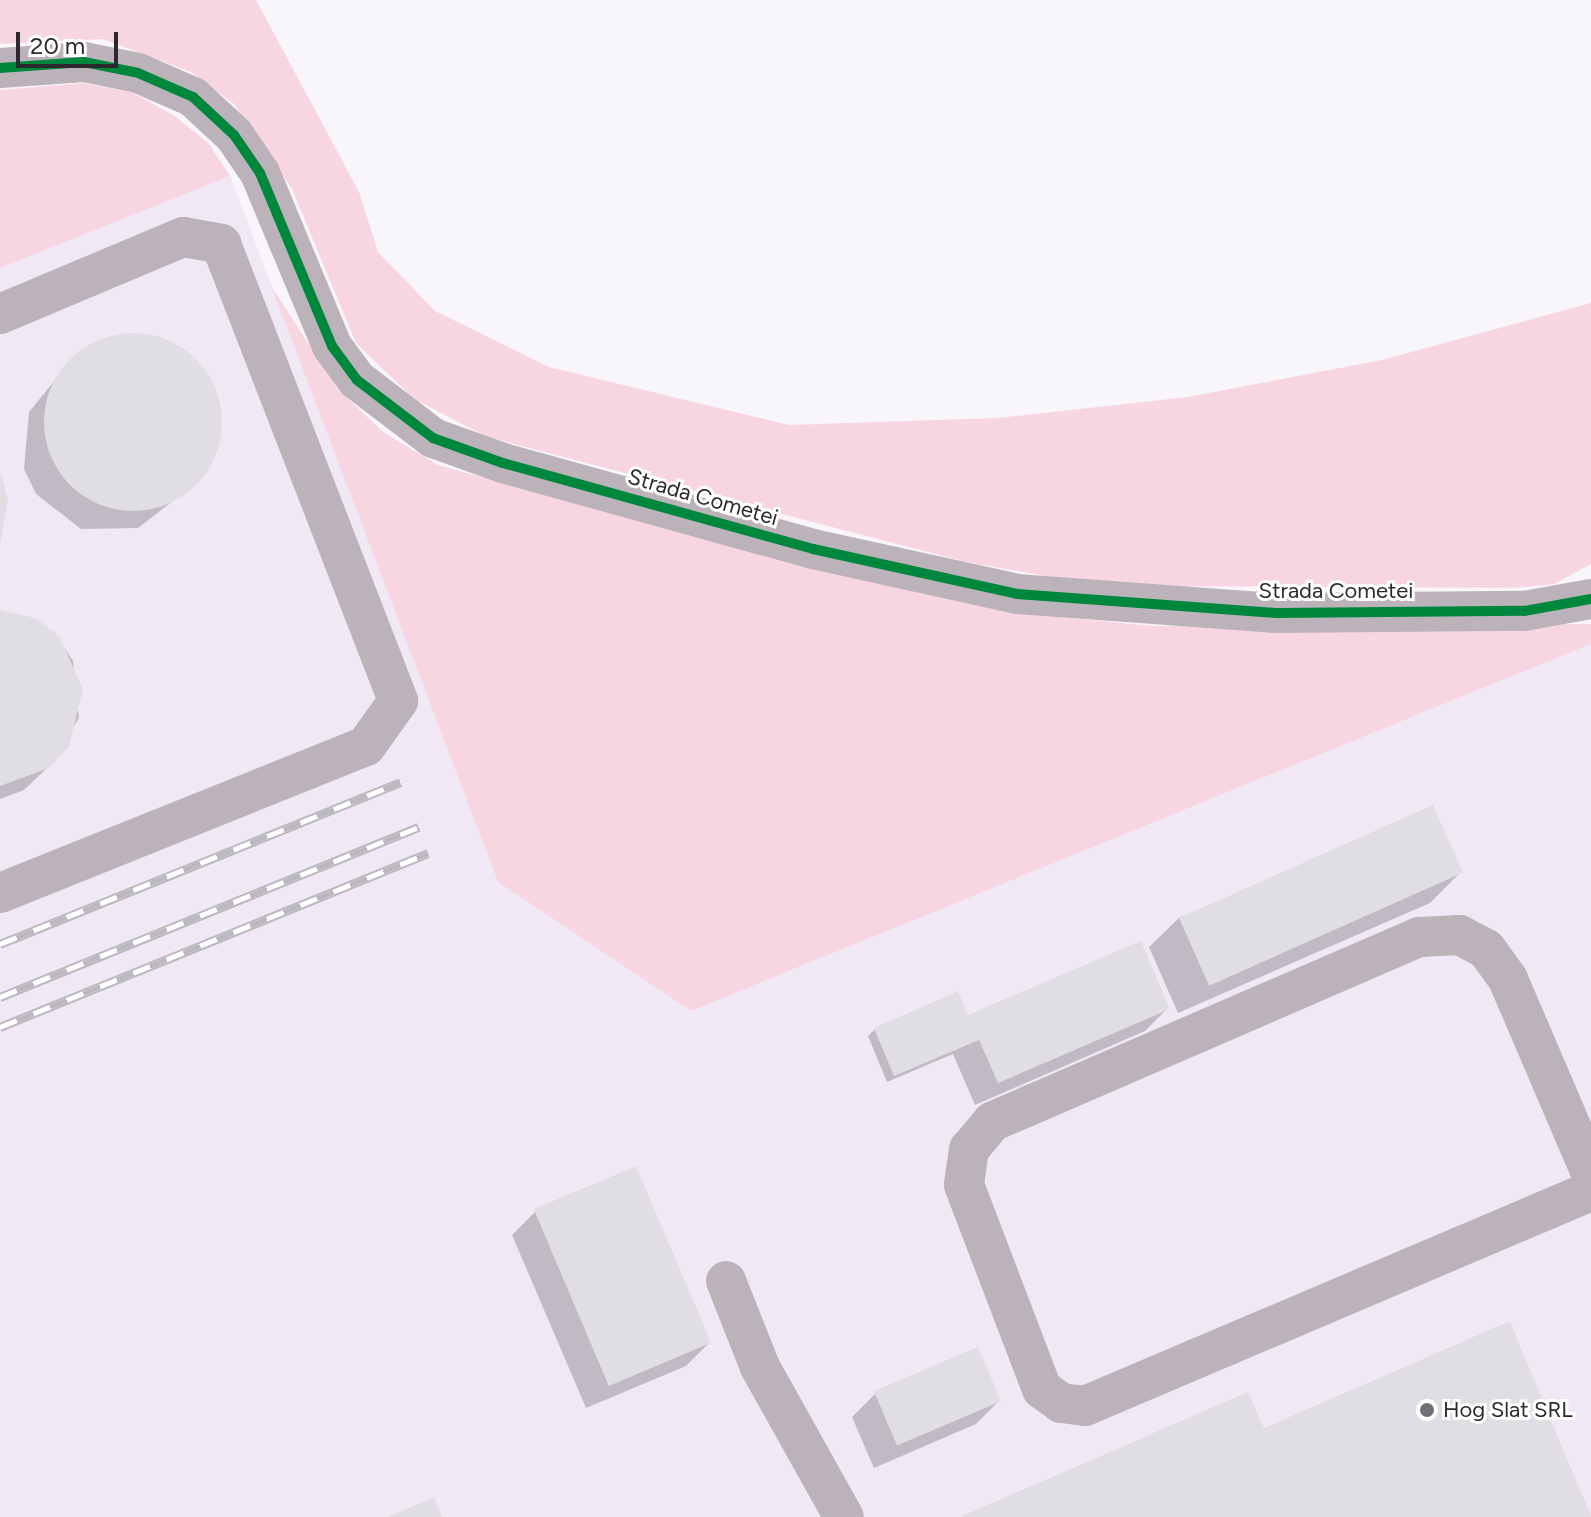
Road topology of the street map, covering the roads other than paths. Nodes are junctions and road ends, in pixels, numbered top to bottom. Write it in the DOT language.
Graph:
graph roads {
  1 [pos="0,68"];
  2 [pos="0,314"];
  3 [pos="1591,599"];
  4 [pos="0,893"];
  5 [pos="1591,1173"];
  6 [pos="1591,1191"];
  7 [pos="726,1281"];
  8 [pos="844,1517"];
  1 -- 3 [label="street, Strada Cometei"];
  2 -- 4 [label="street"];
  5 -- 6 [label="street"];
  7 -- 8 [label="street"];
}
